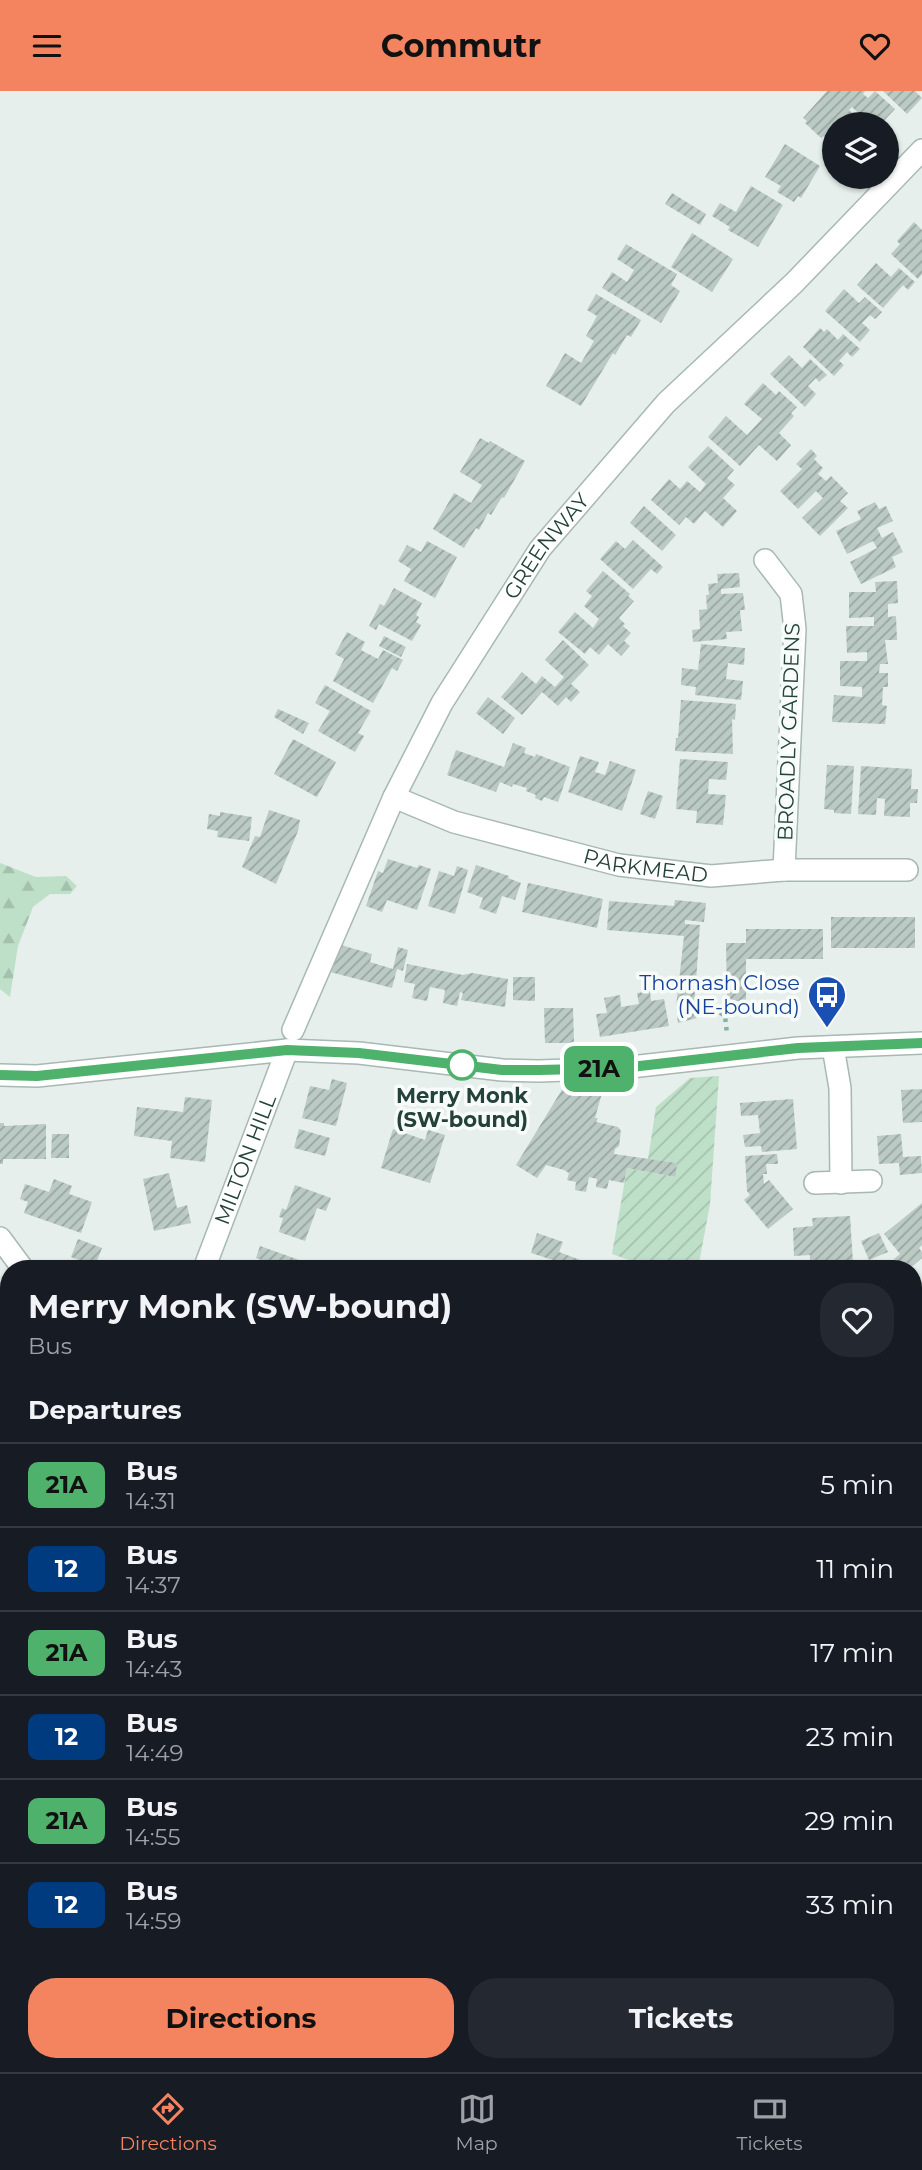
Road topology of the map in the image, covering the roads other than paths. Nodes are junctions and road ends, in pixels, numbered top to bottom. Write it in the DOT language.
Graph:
graph roads {
  1 [pos="922,150"];
  2 [pos="765,560"];
  3 [pos="394,797"];
  4 [pos="784,870"];
  5 [pos="907,870"];
  6 [pos="290,1040"];
  7 [pos="922,1043"];
  8 [pos="833,1047"];
  9 [pos="0,1075"];
  10 [pos="871,1181"];
  11 [pos="815,1183"];
  12 [pos="841,1183"];
  13 [pos="0,1238"];
  14 [pos="16,1260"];
  15 [pos="207,1260"];
  1 -- 3 [label="street, GREENWAY"];
  2 -- 4 [label="street, BROADLY GARDENS"];
  3 -- 4 [label="street, PARKMEAD"];
  3 -- 6 [label="street, GREENWAY"];
  4 -- 5 [label="street, PARKMEAD"];
  6 -- 8 [label="street"];
  6 -- 9 [label="street"];
  6 -- 15 [label="street, MILTON HILL"];
  7 -- 8 [label="street"];
  8 -- 12 [label="street"];
  10 -- 12 [label="street"];
  11 -- 12 [label="street"];
  13 -- 14 [label="street"];
}
